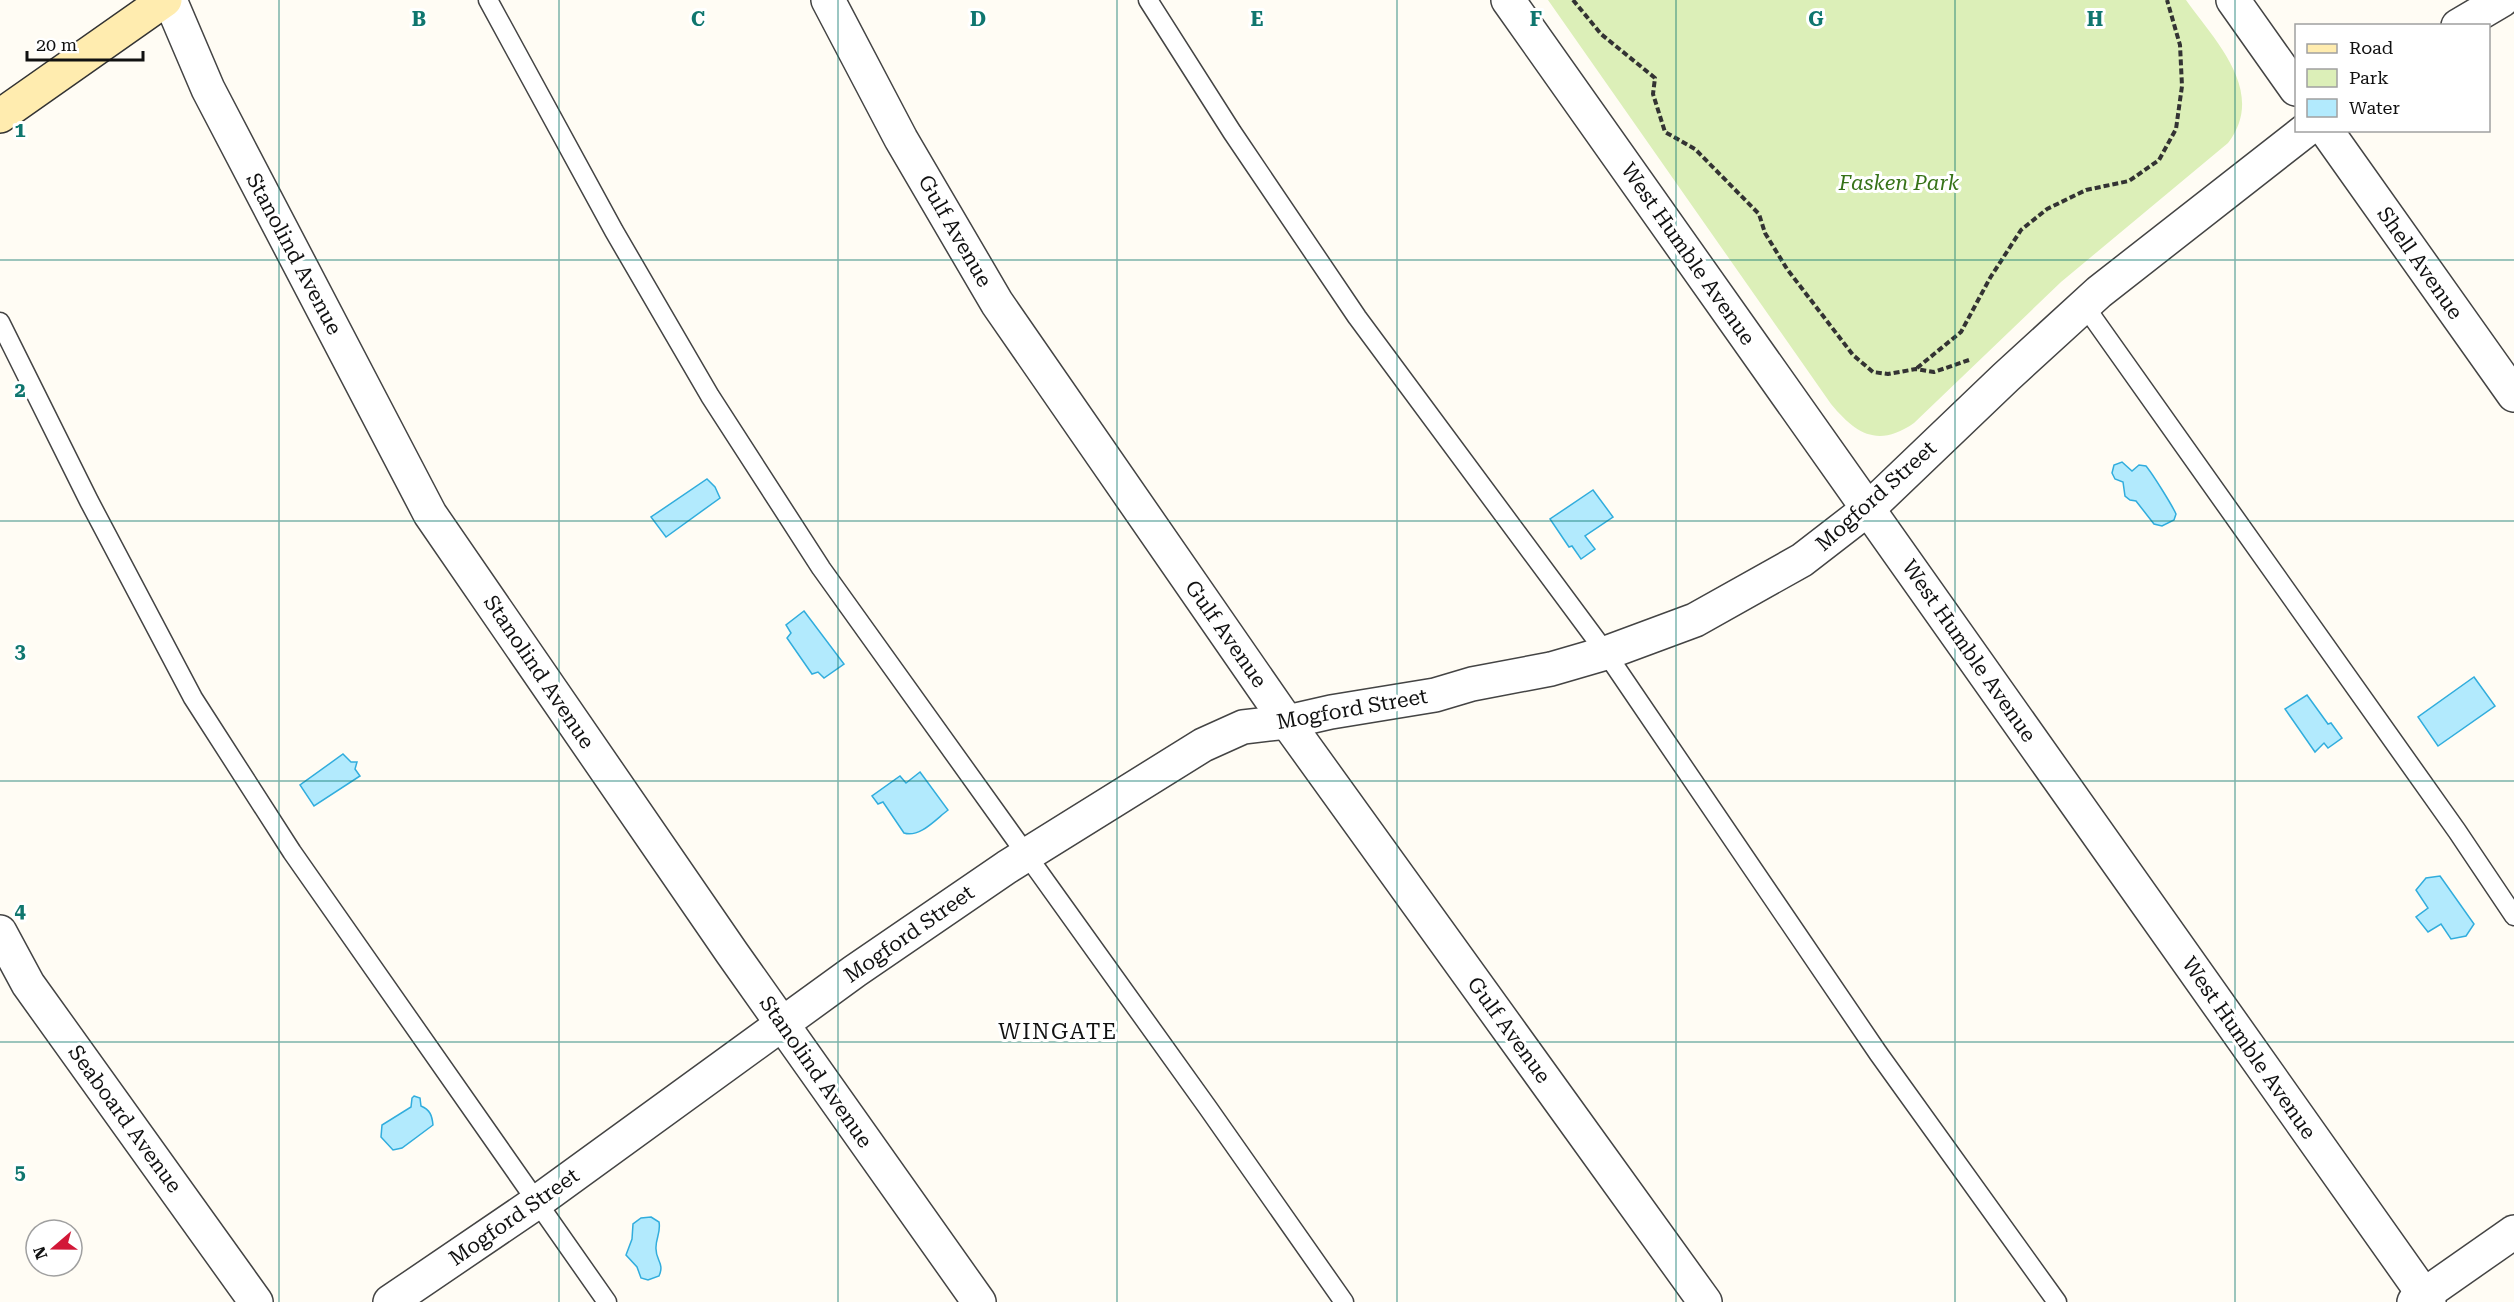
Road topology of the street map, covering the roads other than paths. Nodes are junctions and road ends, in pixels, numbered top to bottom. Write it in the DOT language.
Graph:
graph roads {
  1 [pos="165,0"];
  2 [pos="170,0"];
  3 [pos="488,0"];
  4 [pos="828,0"];
  5 [pos="1148,0"];
  6 [pos="1508,0"];
  7 [pos="2234,0"];
  8 [pos="2502,0"];
  9 [pos="2461,24"];
  10 [pos="2295,88"];
  11 [pos="0,117"];
  12 [pos="2303,132"];
  13 [pos="2327,132"];
  14 [pos="2084,305"];
  15 [pos="0,322"];
  16 [pos="2514,395"];
  17 [pos="1868,508"];
  18 [pos="1606,653"];
  19 [pos="1287,722"];
  20 [pos="1027,855"];
  21 [pos="2514,916"];
  22 [pos="0,932"];
  23 [pos="782,1024"];
  24 [pos="537,1202"];
  25 [pos="2514,1232"];
  26 [pos="2423,1300"];
  27 [pos="256,1302"];
  28 [pos="390,1302"];
  29 [pos="607,1302"];
  30 [pos="979,1302"];
  31 [pos="1344,1302"];
  32 [pos="1705,1302"];
  33 [pos="2057,1302"];
  1 -- 11 [label="main road"];
  2 -- 23 [label="street, Stanolind Avenue"];
  3 -- 20 [label="lane"];
  4 -- 19 [label="street, Gulf Avenue"];
  5 -- 18 [label="lane"];
  6 -- 17 [label="street, West Humble Avenue"];
  7 -- 10 [label="street"];
  8 -- 9 [label="street"];
  12 -- 14 [label="street, Mogford Street"];
  13 -- 16 [label="street, Shell Avenue"];
  14 -- 17 [label="street, Mogford Street"];
  14 -- 21 [label="lane"];
  15 -- 24 [label="lane"];
  17 -- 18 [label="street, Mogford Street"];
  17 -- 26 [label="street, West Humble Avenue"];
  18 -- 19 [label="street, Mogford Street"];
  18 -- 33 [label="lane"];
  19 -- 20 [label="street, Mogford Street"];
  19 -- 32 [label="street, Gulf Avenue"];
  20 -- 23 [label="street, Mogford Street"];
  20 -- 31 [label="lane"];
  22 -- 27 [label="street, Seaboard Avenue"];
  23 -- 24 [label="street, Mogford Street"];
  23 -- 30 [label="street, Stanolind Avenue"];
  24 -- 28 [label="street, Mogford Street"];
  24 -- 29 [label="lane"];
  25 -- 26 [label="street"];
}
